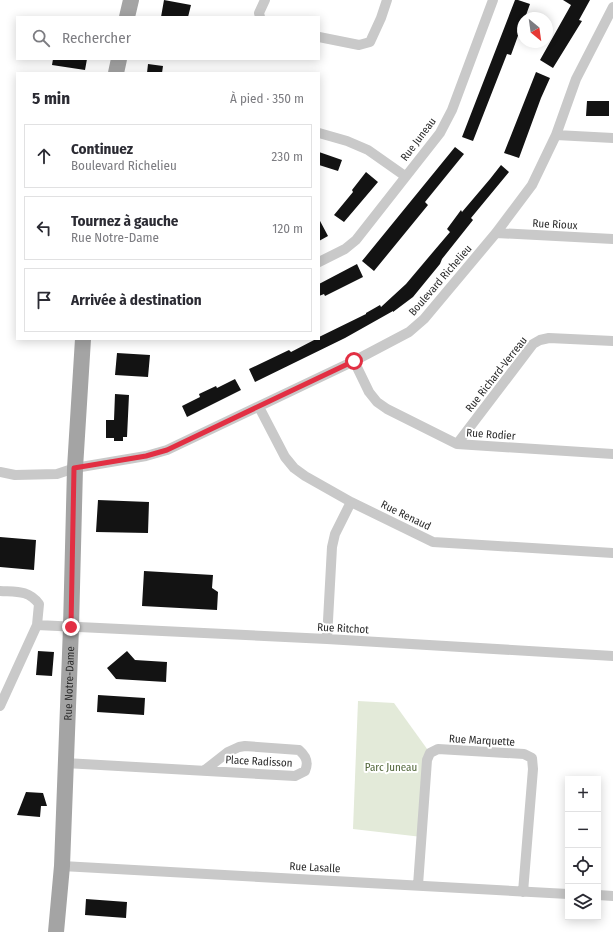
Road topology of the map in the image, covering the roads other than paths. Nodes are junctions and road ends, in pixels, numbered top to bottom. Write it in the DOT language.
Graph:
graph roads {
  1 [pos="131,0"];
  2 [pos="265,0"];
  3 [pos="387,0"];
  4 [pos="493,0"];
  5 [pos="613,7"];
  6 [pos="128,16"];
  7 [pos="260,16"];
  8 [pos="320,37"];
  9 [pos="119,60"];
  10 [pos="116,72"];
  11 [pos="320,133"];
  12 [pos="556,135"];
  13 [pos="613,138"];
  14 [pos="405,176"];
  15 [pos="496,233"];
  16 [pos="613,239"];
  17 [pos="320,262"];
  18 [pos="83,340"];
  19 [pos="613,341"];
  20 [pos="354,361"];
  21 [pos="259,407"];
  22 [pos="457,444"];
  23 [pos="613,454"];
  24 [pos="74,468"];
  25 [pos="0,472"];
  26 [pos="351,502"];
  27 [pos="613,553"];
  28 [pos="0,591"];
  29 [pos="37,625"];
  30 [pos="71,627"];
  31 [pos="327,639"];
  32 [pos="613,656"];
  33 [pos="0,706"];
  34 [pos="65,763"];
  35 [pos="205,770"];
  36 [pos="62,866"];
  37 [pos="418,885"];
  38 [pos="523,892"];
  39 [pos="565,894"];
  40 [pos="601,895"];
  41 [pos="613,896"];
  42 [pos="56,932"];
  1 -- 6 [label="main road"];
  2 -- 7 [label="street"];
  3 -- 8 [label="street"];
  4 -- 14 [label="street, Rue Juneau"];
  5 -- 12 [label="street, Boulevard Richelieu"];
  9 -- 10 [label="main road"];
  11 -- 14 [label="street"];
  12 -- 13 [label="street"];
  12 -- 15 [label="street, Boulevard Richelieu"];
  14 -- 17 [label="street, Rue Juneau"];
  15 -- 16 [label="street, Rue Rioux"];
  15 -- 20 [label="street, Boulevard Richelieu"];
  18 -- 24 [label="main road, Rue Notre-Dame"];
  19 -- 22 [label="street, Rue Richard-Verreau"];
  20 -- 21 [label="street, Boulevard Richelieu"];
  20 -- 22 [label="street, Rue Rodier"];
  21 -- 24 [label="street, Boulevard Richelieu"];
  21 -- 26 [label="street, Rue Renaud"];
  22 -- 23 [label="street, Rue Rodier"];
  24 -- 25 [label="street, Boulevard Richelieu"];
  24 -- 30 [label="main road, Rue Notre-Dame"];
  26 -- 27 [label="street, Rue Renaud"];
  26 -- 31 [label="street"];
  28 -- 29 [label="street"];
  29 -- 30 [label="street, Rue Ritchot"];
  29 -- 33 [label="street"];
  30 -- 31 [label="street, Rue Ritchot"];
  30 -- 34 [label="main road, Rue Notre-Dame"];
  31 -- 32 [label="street, Rue Ritchot"];
  34 -- 35 [label="street, Place Radisson"];
  34 -- 36 [label="main road, Rue Notre-Dame"];
  35 -- 35 [label="street, Place Radisson"];
  36 -- 37 [label="street, Rue Lasalle"];
  36 -- 42 [label="main road, Rue Notre-Dame"];
  37 -- 38 [label="street, Rue Lasalle"];
  37 -- 38 [label="street, Rue Marquette"];
  38 -- 39 [label="street, Rue Lasalle"];
  40 -- 41 [label="street"];
}
